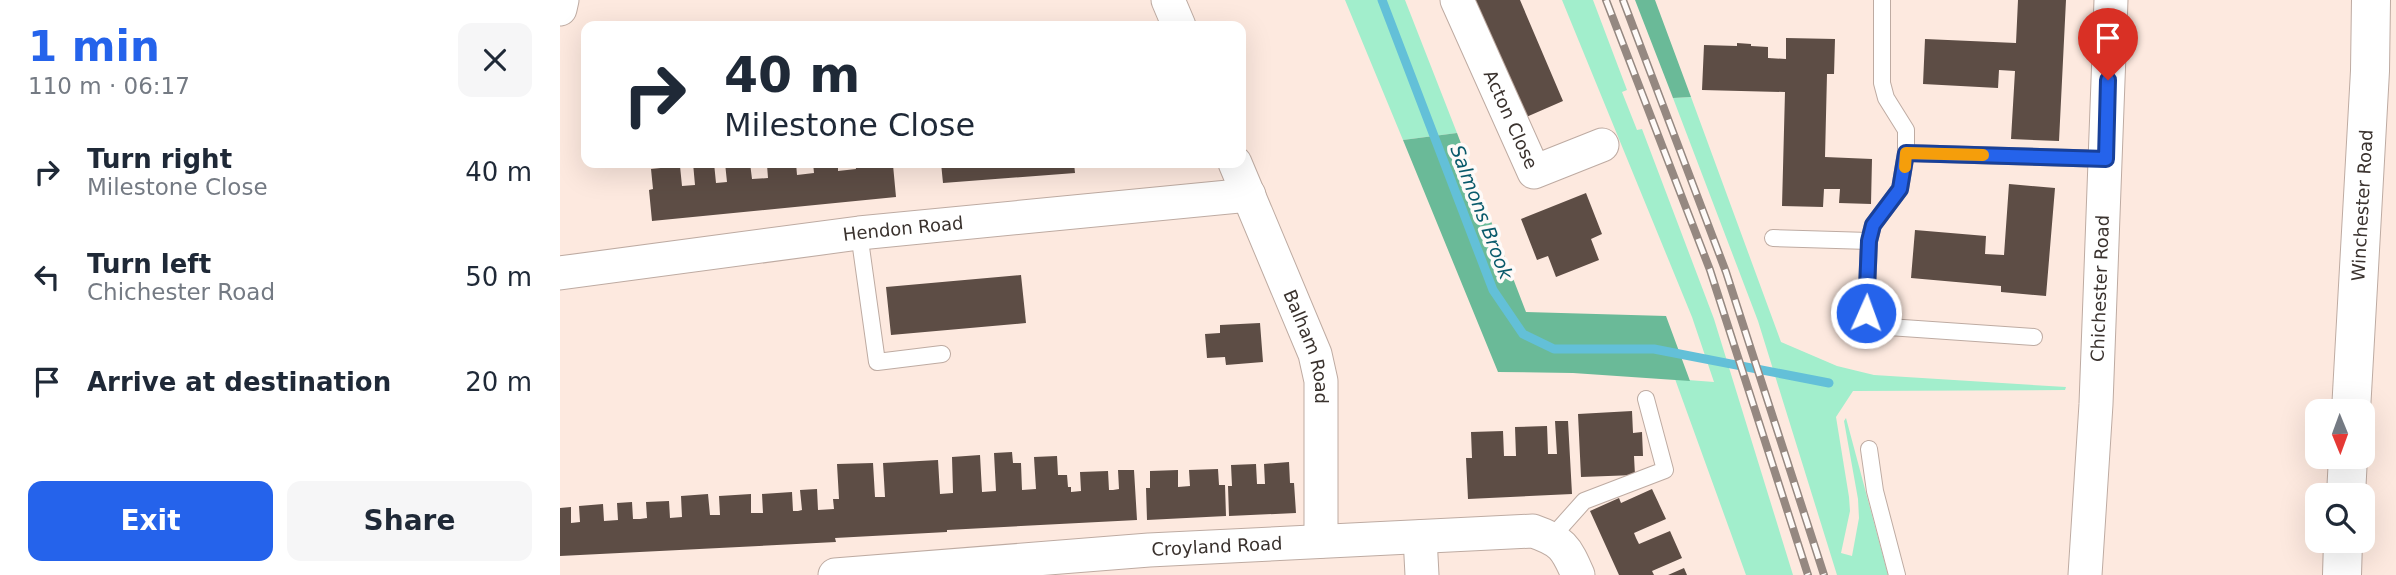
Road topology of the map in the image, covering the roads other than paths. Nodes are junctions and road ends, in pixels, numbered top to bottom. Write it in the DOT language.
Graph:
graph roads {
  1 [pos="562,0"];
  2 [pos="1168,0"];
  3 [pos="1457,0"];
  4 [pos="1882,0"];
  5 [pos="2111,0"];
  6 [pos="2371,0"];
  7 [pos="560,9"];
  8 [pos="1177,21"];
  9 [pos="2383,72"];
  10 [pos="1602,145"];
  11 [pos="1906,153"];
  12 [pos="2106,159"];
  13 [pos="1238,168"];
  14 [pos="1249,195"];
  15 [pos="859,233"];
  16 [pos="1773,238"];
  17 [pos="1869,241"];
  18 [pos="560,273"];
  19 [pos="2034,337"];
  20 [pos="942,354"];
  21 [pos="1646,399"];
  22 [pos="2352,399"];
  23 [pos="1869,449"];
  24 [pos="1420,537"];
  25 [pos="1551,538"];
  26 [pos="1321,541"];
  27 [pos="2343,553"];
  28 [pos="1150,563"];
  29 [pos="835,575"];
  30 [pos="1422,575"];
  31 [pos="1578,575"];
  32 [pos="1897,575"];
  33 [pos="2085,575"];
  34 [pos="2342,575"];
  1 -- 7 [label="street"];
  2 -- 8 [label="street"];
  3 -- 10 [label="street, Acton Close"];
  4 -- 11 [label="lane"];
  5 -- 12 [label="street, Chichester Road"];
  6 -- 9 [label="street, Winchester Road"];
  9 -- 22 [label="street, Winchester Road"];
  11 -- 12 [label="lane"];
  11 -- 17 [label="lane"];
  12 -- 33 [label="street, Chichester Road"];
  13 -- 14 [label="street, Balham Road"];
  14 -- 15 [label="street, Hendon Road"];
  14 -- 26 [label="street, Balham Road"];
  15 -- 18 [label="street, Hendon Road"];
  15 -- 20 [label="lane"];
  16 -- 17 [label="lane"];
  17 -- 19 [label="lane"];
  21 -- 25 [label="lane"];
  23 -- 32 [label="lane"];
  24 -- 25 [label="street, Croyland Road"];
  24 -- 26 [label="street, Croyland Road"];
  24 -- 30 [label="street"];
  25 -- 31 [label="street"];
  26 -- 28 [label="street, Croyland Road"];
  27 -- 34 [label="street"];
  28 -- 29 [label="street, Croyland Road"];
}
